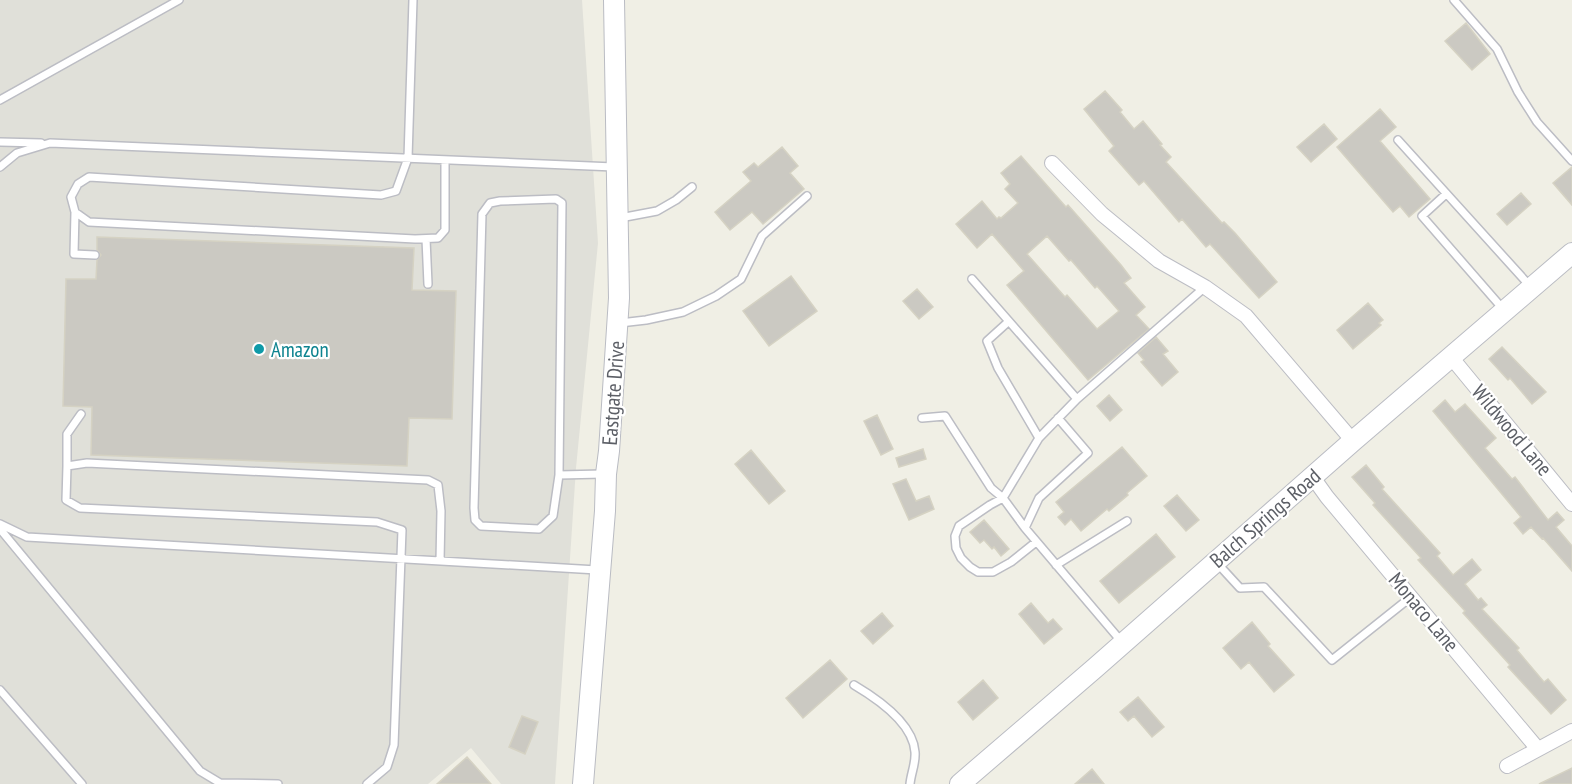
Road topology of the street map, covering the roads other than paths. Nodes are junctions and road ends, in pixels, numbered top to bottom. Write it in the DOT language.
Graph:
graph roads {
  1 [pos="178,0"];
  2 [pos="413,0"];
  3 [pos="614,0"];
  4 [pos="1454,0"];
  5 [pos="0,100"];
  6 [pos="1398,140"];
  7 [pos="0,142"];
  8 [pos="50,143"];
  9 [pos="408,158"];
  10 [pos="445,160"];
  11 [pos="1572,160"];
  12 [pos="1052,163"];
  13 [pos="0,167"];
  14 [pos="617,167"];
  15 [pos="692,187"];
  16 [pos="1446,194"];
  17 [pos="807,196"];
  18 [pos="75,212"];
  19 [pos="618,219"];
  20 [pos="426,239"];
  21 [pos="1572,253"];
  22 [pos="95,255"];
  23 [pos="972,279"];
  24 [pos="428,284"];
  25 [pos="1205,287"];
  26 [pos="1532,288"];
  27 [pos="1504,311"];
  28 [pos="1008,322"];
  29 [pos="617,323"];
  30 [pos="1451,357"];
  31 [pos="1077,399"];
  32 [pos="81,414"];
  33 [pos="922,418"];
  34 [pos="1058,418"];
  35 [pos="1039,438"];
  36 [pos="1353,441"];
  37 [pos="67,466"];
  38 [pos="606,474"];
  39 [pos="559,475"];
  40 [pos="1312,476"];
  41 [pos="1003,498"];
  42 [pos="1572,504"];
  43 [pos="1127,521"];
  44 [pos="0,527"];
  45 [pos="1024,528"];
  46 [pos="1036,542"];
  47 [pos="401,558"];
  48 [pos="440,561"];
  49 [pos="1215,561"];
  50 [pos="1056,565"];
  51 [pos="600,570"];
  52 [pos="1411,597"];
  53 [pos="1123,643"];
  54 [pos="854,685"];
  55 [pos="0,690"];
  56 [pos="1572,731"];
  57 [pos="1537,748"];
  58 [pos="1507,766"];
  59 [pos="208,780"];
  60 [pos="82,784"];
  61 [pos="278,784"];
  62 [pos="368,784"];
  63 [pos="583,784"];
  64 [pos="910,784"];
  65 [pos="960,784"];
  1 -- 5 [label="lane"];
  2 -- 9 [label="lane"];
  3 -- 14 [label="street, Eastgate Drive"];
  4 -- 11 [label="lane"];
  6 -- 16 [label="lane"];
  7 -- 8 [label="lane"];
  8 -- 9 [label="lane"];
  8 -- 13 [label="lane"];
  9 -- 10 [label="lane"];
  9 -- 18 [label="lane"];
  10 -- 14 [label="lane"];
  10 -- 20 [label="lane"];
  12 -- 25 [label="street"];
  14 -- 19 [label="street, Eastgate Drive"];
  15 -- 19 [label="lane"];
  16 -- 26 [label="lane"];
  16 -- 27 [label="lane"];
  17 -- 29 [label="lane"];
  18 -- 20 [label="lane"];
  18 -- 22 [label="lane"];
  19 -- 29 [label="street, Eastgate Drive"];
  20 -- 24 [label="lane"];
  21 -- 26 [label="street, Balch Springs Road"];
  23 -- 28 [label="lane"];
  25 -- 31 [label="lane"];
  25 -- 36 [label="street"];
  26 -- 27 [label="street, Balch Springs Road"];
  27 -- 30 [label="street, Balch Springs Road"];
  28 -- 31 [label="lane"];
  28 -- 35 [label="lane"];
  29 -- 38 [label="street, Eastgate Drive"];
  30 -- 36 [label="street, Balch Springs Road"];
  30 -- 42 [label="street, Wildwood Lane"];
  31 -- 34 [label="lane"];
  32 -- 37 [label="lane"];
  33 -- 41 [label="lane"];
  34 -- 35 [label="lane"];
  34 -- 45 [label="lane"];
  35 -- 41 [label="lane"];
  36 -- 40 [label="street, Balch Springs Road"];
  37 -- 47 [label="lane"];
  37 -- 48 [label="lane"];
  38 -- 39 [label="lane"];
  38 -- 51 [label="street, Eastgate Drive"];
  39 -- 39 [label="lane"];
  40 -- 49 [label="street, Balch Springs Road"];
  40 -- 52 [label="street, Monaco Lane"];
  41 -- 45 [label="lane"];
  41 -- 46 [label="lane"];
  43 -- 50 [label="lane"];
  44 -- 47 [label="lane"];
  44 -- 59 [label="lane"];
  45 -- 46 [label="lane"];
  46 -- 50 [label="lane"];
  47 -- 48 [label="lane"];
  47 -- 62 [label="lane"];
  48 -- 51 [label="lane"];
  49 -- 52 [label="lane"];
  49 -- 53 [label="street, Balch Springs Road"];
  50 -- 53 [label="lane"];
  51 -- 63 [label="street, Eastgate Drive"];
  52 -- 57 [label="street, Monaco Lane"];
  53 -- 65 [label="street, Balch Springs Road"];
  54 -- 64 [label="lane"];
  55 -- 60 [label="lane"];
  56 -- 57 [label="street"];
  57 -- 58 [label="street"];
  59 -- 61 [label="lane"];
}
